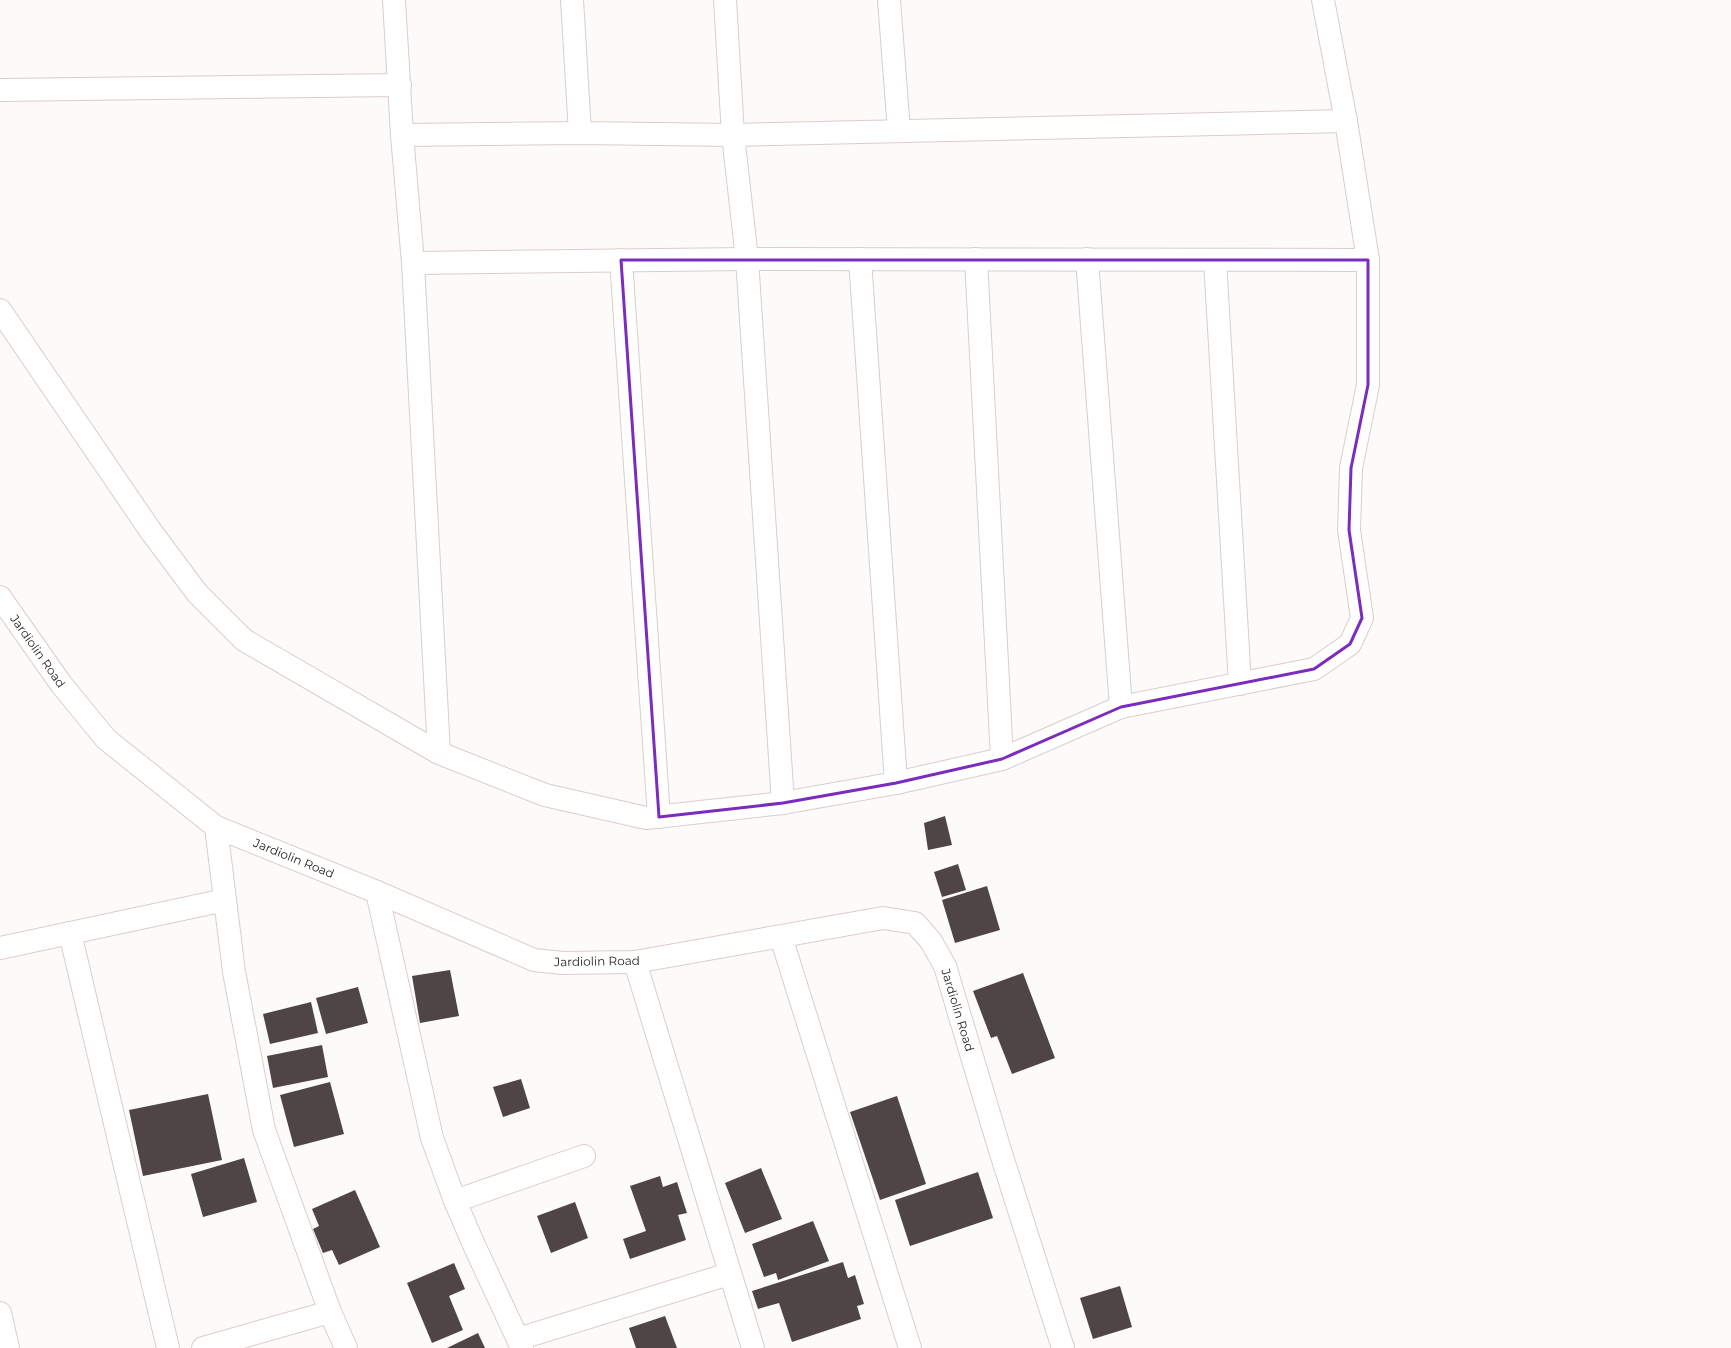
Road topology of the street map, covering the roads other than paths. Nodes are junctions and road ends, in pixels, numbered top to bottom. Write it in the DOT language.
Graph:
graph roads {
  1 [pos="394,0"];
  2 [pos="572,0"];
  3 [pos="725,0"];
  4 [pos="889,0"];
  5 [pos="1323,0"];
  6 [pos="400,86"];
  7 [pos="0,90"];
  8 [pos="1346,121"];
  9 [pos="899,131"];
  10 [pos="580,133"];
  11 [pos="402,134"];
  12 [pos="733,135"];
  13 [pos="747,258"];
  14 [pos="860,259"];
  15 [pos="976,259"];
  16 [pos="1087,259"];
  17 [pos="621,260"];
  18 [pos="1215,260"];
  19 [pos="1368,260"];
  20 [pos="413,263"];
  21 [pos="0,310"];
  22 [pos="0,597"];
  23 [pos="1240,684"];
  24 [pos="1121,707"];
  25 [pos="439,752"];
  26 [pos="1002,759"];
  27 [pos="896,783"];
  28 [pos="783,803"];
  29 [pos="659,817"];
  30 [pos="216,827"];
  31 [pos="377,892"];
  32 [pos="225,900"];
  33 [pos="70,933"];
  34 [pos="781,937"];
  35 [pos="0,948"];
  36 [pos="635,962"];
  37 [pos="584,1156"];
  38 [pos="455,1201"];
  39 [pos="729,1274"];
  40 [pos="330,1312"];
  41 [pos="0,1313"];
  42 [pos="520,1344"];
  43 [pos="8,1348"];
  44 [pos="168,1348"];
  45 [pos="203,1348"];
  46 [pos="346,1348"];
  47 [pos="753,1348"];
  48 [pos="910,1348"];
  49 [pos="1063,1348"];
  1 -- 6 [label="street"];
  2 -- 10 [label="street"];
  3 -- 12 [label="street"];
  4 -- 9 [label="street"];
  5 -- 8 [label="street"];
  6 -- 7 [label="street"];
  6 -- 11 [label="street"];
  8 -- 9 [label="street"];
  8 -- 19 [label="street"];
  9 -- 12 [label="street"];
  10 -- 11 [label="street"];
  10 -- 12 [label="street"];
  11 -- 20 [label="street"];
  12 -- 13 [label="street"];
  13 -- 14 [label="street"];
  13 -- 17 [label="street"];
  13 -- 28 [label="street"];
  14 -- 15 [label="street"];
  14 -- 27 [label="street"];
  15 -- 16 [label="street"];
  15 -- 26 [label="street"];
  16 -- 18 [label="street"];
  16 -- 24 [label="street"];
  17 -- 20 [label="street"];
  17 -- 29 [label="street"];
  18 -- 19 [label="street"];
  18 -- 23 [label="street"];
  19 -- 23 [label="street"];
  20 -- 25 [label="street"];
  21 -- 25 [label="street"];
  22 -- 30 [label="street, Jardiolin Road"];
  23 -- 24 [label="street"];
  24 -- 26 [label="street"];
  25 -- 29 [label="street"];
  26 -- 27 [label="street"];
  27 -- 28 [label="street"];
  28 -- 29 [label="street"];
  30 -- 31 [label="street, Jardiolin Road"];
  30 -- 32 [label="street"];
  31 -- 36 [label="street, Jardiolin Road"];
  31 -- 38 [label="street"];
  32 -- 33 [label="street"];
  32 -- 40 [label="street"];
  33 -- 35 [label="street"];
  33 -- 44 [label="street"];
  34 -- 36 [label="street, Jardiolin Road"];
  34 -- 48 [label="street"];
  34 -- 49 [label="street, Jardiolin Road"];
  36 -- 39 [label="street"];
  37 -- 38 [label="street"];
  38 -- 42 [label="street"];
  39 -- 42 [label="street"];
  39 -- 47 [label="street"];
  40 -- 45 [label="street"];
  40 -- 46 [label="street"];
  41 -- 43 [label="street"];
}
